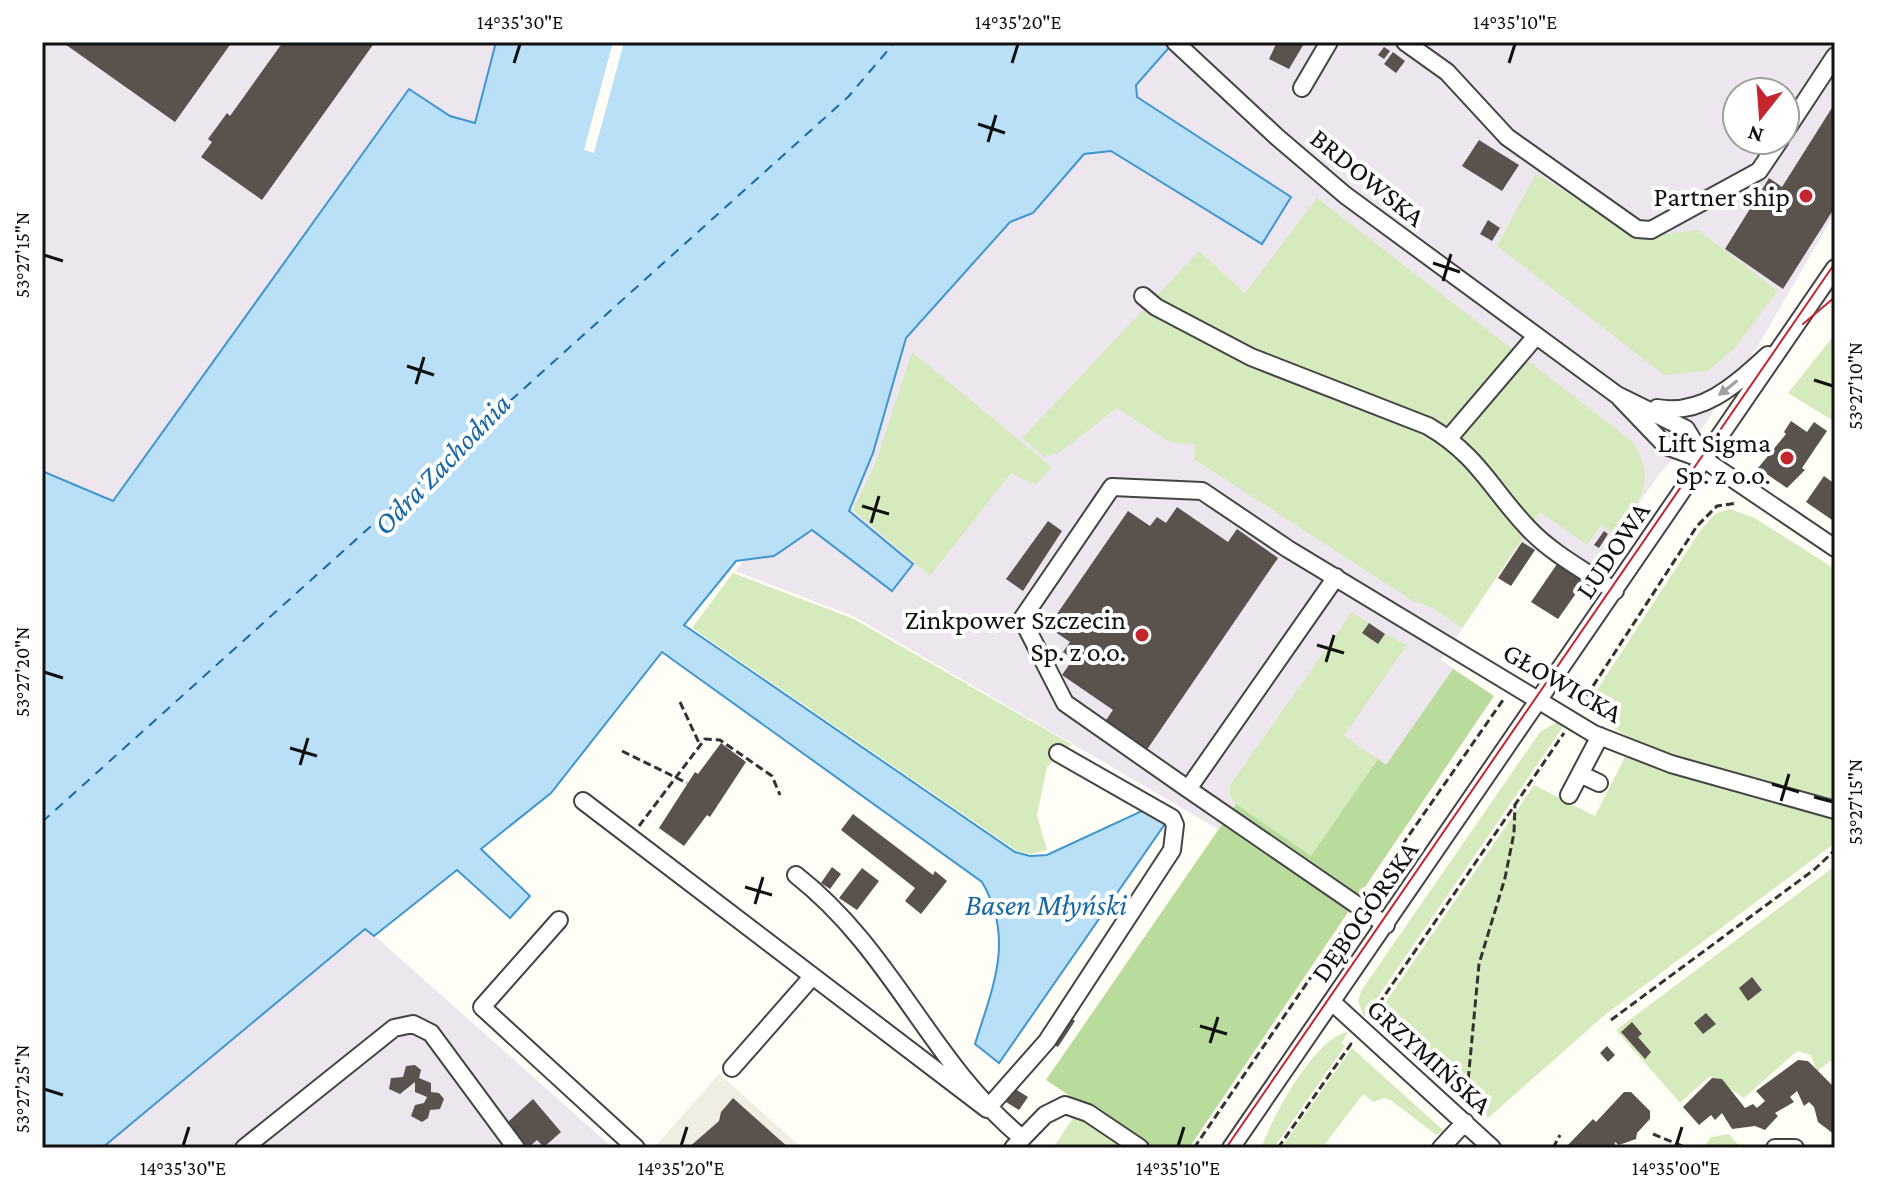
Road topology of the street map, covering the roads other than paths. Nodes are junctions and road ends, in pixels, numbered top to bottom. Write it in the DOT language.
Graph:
graph roads {
  1 [pos="1175,42"];
  2 [pos="1329,42"];
  3 [pos="1405,42"];
  4 [pos="1835,56"];
  5 [pos="1302,88"];
  6 [pos="1801,108"];
  7 [pos="1769,156"];
  8 [pos="1835,268"];
  9 [pos="1830,287"];
  10 [pos="1143,296"];
  11 [pos="1536,336"];
  12 [pos="1788,338"];
  13 [pos="1617,395"];
  14 [pos="1641,404"];
  15 [pos="1449,438"];
  16 [pos="1705,460"];
  17 [pos="1835,548"];
  18 [pos="1336,577"];
  19 [pos="1615,591"];
  20 [pos="1539,702"];
  21 [pos="1600,736"];
  22 [pos="1058,753"];
  23 [pos="1580,774"];
  24 [pos="1599,783"];
  25 [pos="1188,789"];
  26 [pos="1569,795"];
  27 [pos="583,801"];
  28 [pos="1835,810"];
  29 [pos="796,875"];
  30 [pos="559,920"];
  31 [pos="1386,925"];
  32 [pos="811,978"];
  33 [pos="1332,1002"];
  34 [pos="732,1068"];
  35 [pos="987,1109"];
  36 [pos="1465,1122"];
  37 [pos="1017,1143"];
  38 [pos="244,1148"];
  39 [pos="516,1148"];
  40 [pos="636,1148"];
  41 [pos="1140,1148"];
  42 [pos="1231,1148"];
  43 [pos="1441,1148"];
  44 [pos="1492,1148"];
  45 [pos="1775,1148"];
  46 [pos="1795,1148"];
  1 -- 11 [label="street, BRDOWSKA"];
  2 -- 5 [label="street"];
  3 -- 7 [label="street"];
  4 -- 6 [label="street"];
  8 -- 9 [label="street, LUDOWA"];
  9 -- 12 [label="street, LUDOWA"];
  10 -- 15 [label="street"];
  11 -- 13 [label="street, BRDOWSKA"];
  11 -- 15 [label="street"];
  12 -- 14 [label="street, BRDOWSKA, one-way"];
  12 -- 16 [label="street, LUDOWA"];
  13 -- 14 [label="street, BRDOWSKA"];
  13 -- 16 [label="street, BRDOWSKA"];
  14 -- 16 [label="street, BRDOWSKA"];
  15 -- 19 [label="street"];
  16 -- 17 [label="street"];
  16 -- 19 [label="street, LUDOWA"];
  18 -- 20 [label="street, GŁOWICKA"];
  18 -- 25 [label="street"];
  18 -- 25 [label="street, GŁOWICKA"];
  19 -- 20 [label="street, LUDOWA"];
  20 -- 21 [label="street, GŁOWICKA"];
  20 -- 31 [label="street, DĘBOGÓRSKA"];
  21 -- 23 [label="street"];
  21 -- 28 [label="street, GŁOWICKA"];
  22 -- 35 [label="street"];
  23 -- 24 [label="street"];
  23 -- 26 [label="street"];
  25 -- 31 [label="street"];
  27 -- 32 [label="street"];
  29 -- 35 [label="street"];
  30 -- 40 [label="street"];
  31 -- 33 [label="street, DĘBOGÓRSKA"];
  32 -- 34 [label="street"];
  32 -- 35 [label="street"];
  33 -- 36 [label="street, GRZYMIŃSKA"];
  33 -- 42 [label="street, DĘBOGÓRSKA"];
  35 -- 37 [label="street"];
  36 -- 43 [label="street"];
  36 -- 44 [label="street, GRZYMIŃSKA"];
  37 -- 41 [label="street"];
  38 -- 39 [label="street"];
  45 -- 46 [label="street"];
}
